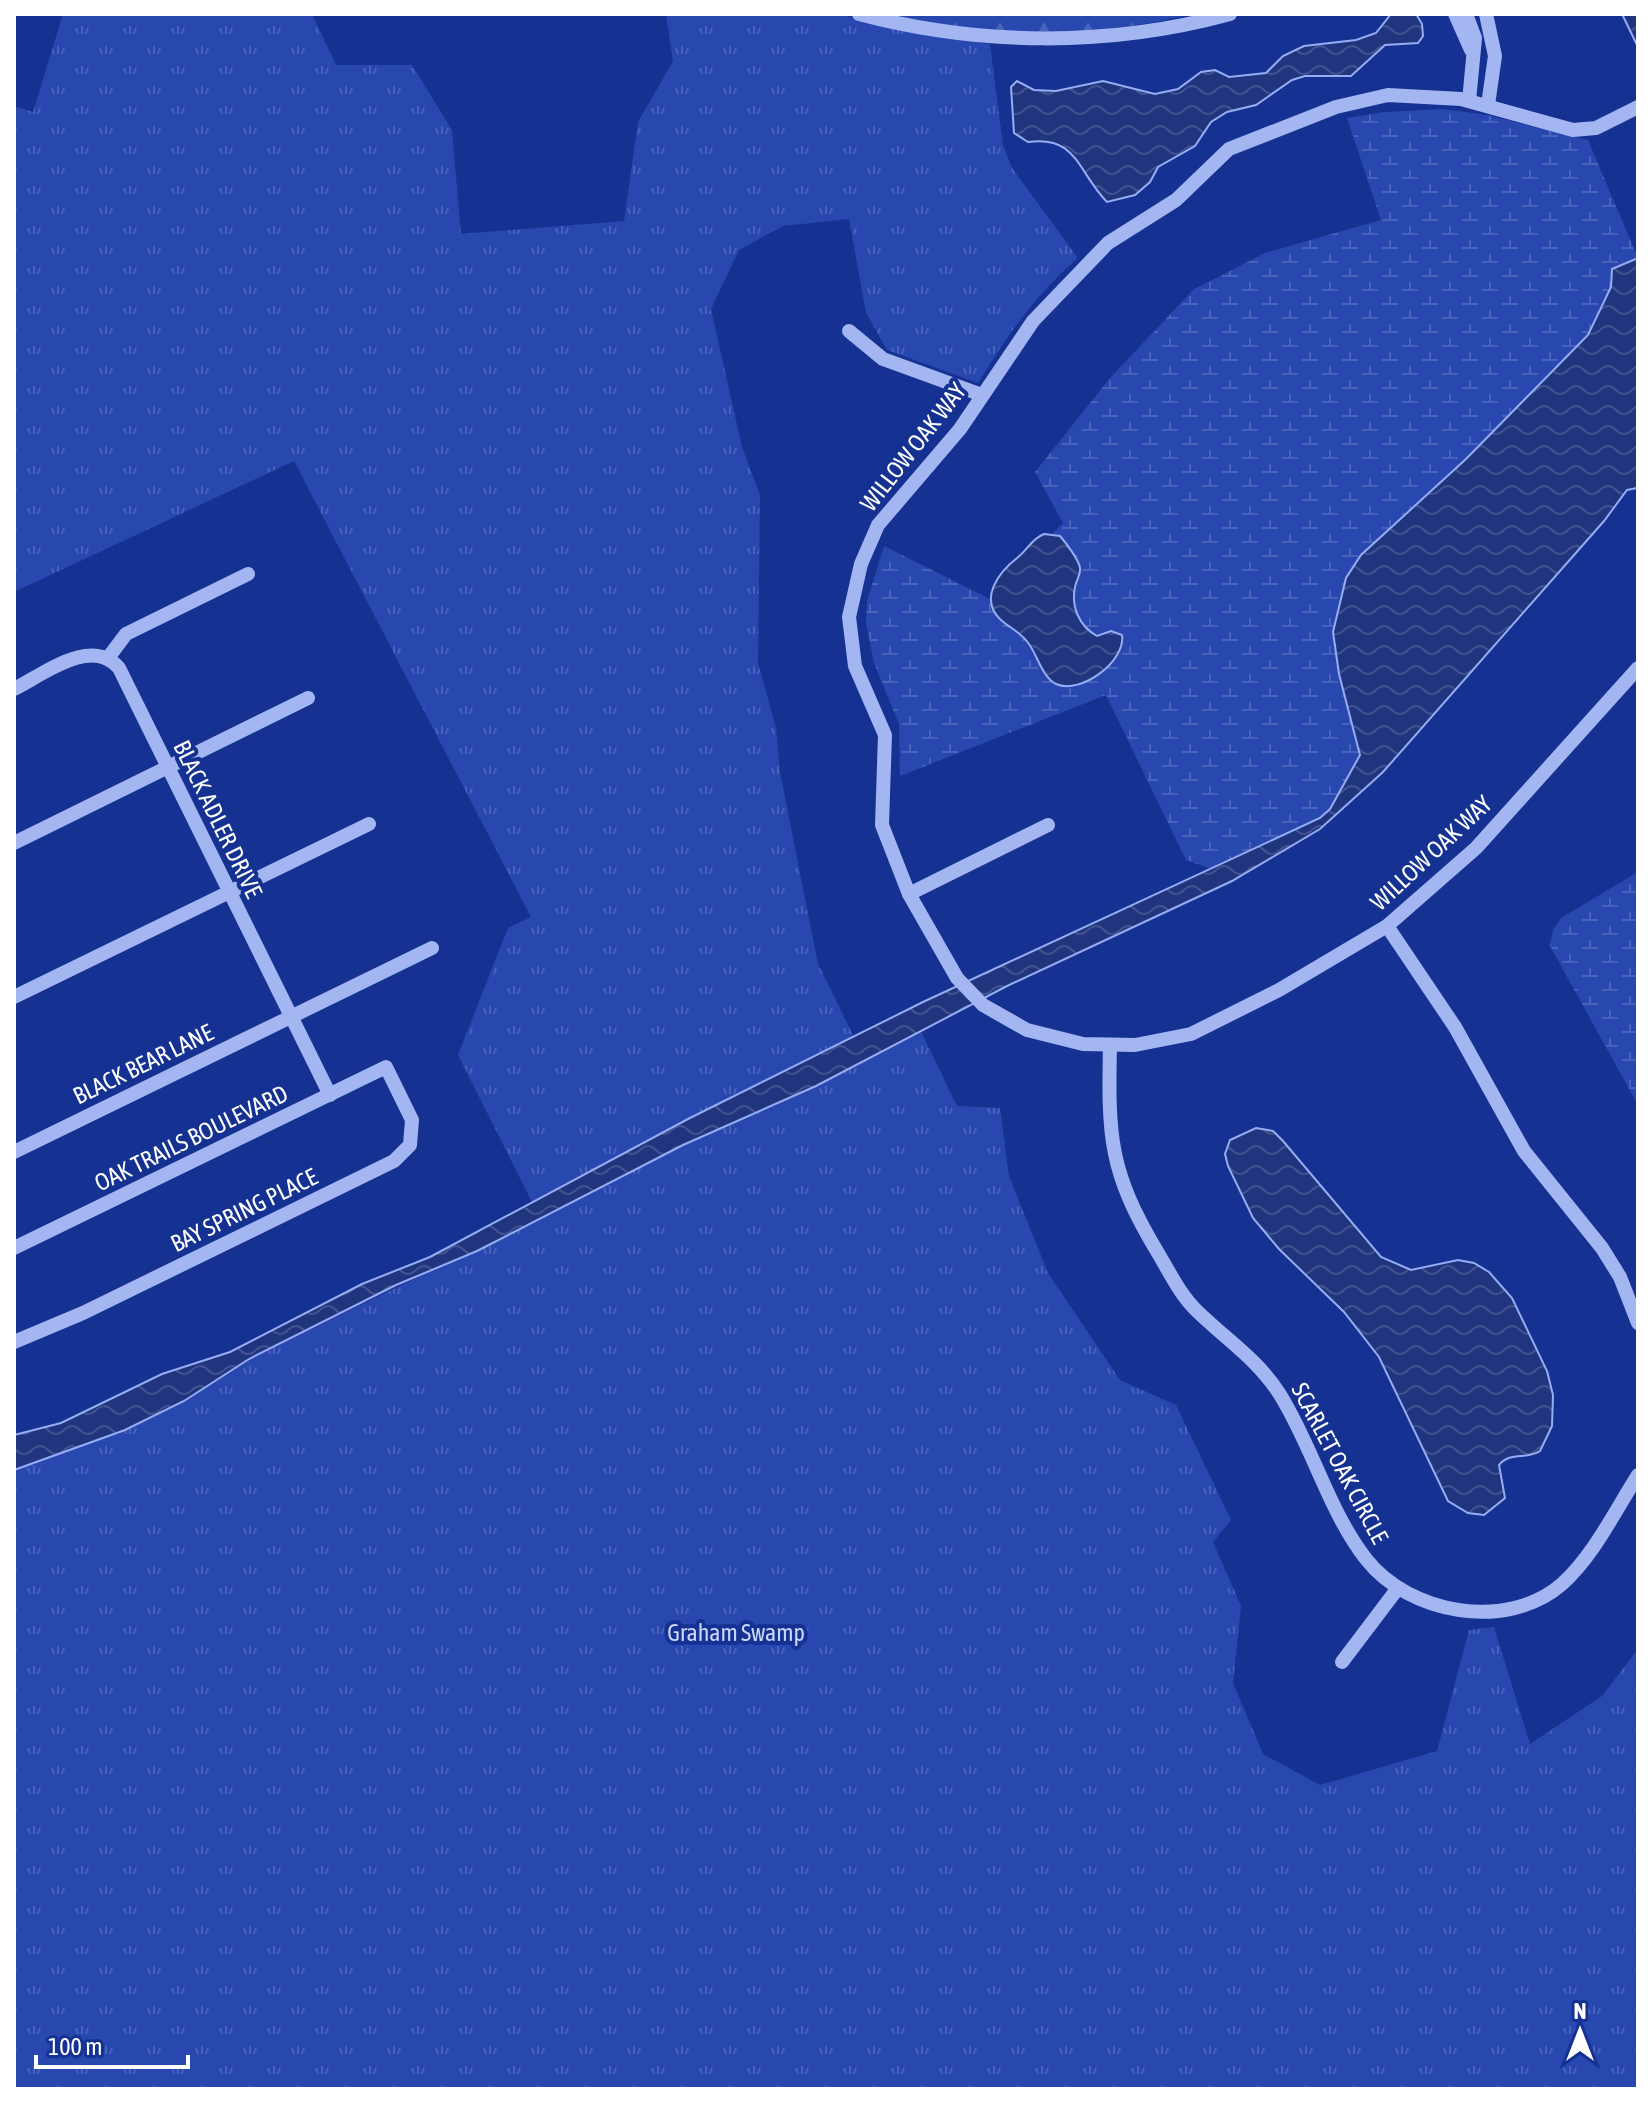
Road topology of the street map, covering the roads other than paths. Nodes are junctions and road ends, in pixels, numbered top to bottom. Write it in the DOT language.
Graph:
graph roads {
  1 [pos="859,14"];
  2 [pos="1230,14"];
  3 [pos="1455,14"];
  4 [pos="1466,14"];
  5 [pos="1486,14"];
  6 [pos="1472,54"];
  7 [pos="1469,101"];
  8 [pos="1488,105"];
  9 [pos="1638,107"];
  10 [pos="849,331"];
  11 [pos="982,395"];
  12 [pos="248,574"];
  13 [pos="108,658"];
  14 [pos="1638,668"];
  15 [pos="14,689"];
  16 [pos="308,698"];
  17 [pos="168,767"];
  18 [pos="369,824"];
  19 [pos="1048,825"];
  20 [pos="14,843"];
  21 [pos="229,892"];
  22 [pos="909,894"];
  23 [pos="1387,926"];
  24 [pos="432,948"];
  25 [pos="14,997"];
  26 [pos="291,1016"];
  27 [pos="1110,1045"];
  28 [pos="386,1067"];
  29 [pos="330,1095"];
  30 [pos="14,1152"];
  31 [pos="14,1248"];
  32 [pos="1638,1323"];
  33 [pos="14,1342"];
  34 [pos="1638,1475"];
  35 [pos="1398,1588"];
  36 [pos="1342,1662"];
  1 -- 2 [label="street"];
  3 -- 6 [label="street"];
  4 -- 6 [label="street"];
  5 -- 8 [label="street"];
  6 -- 7 [label="street"];
  7 -- 8 [label="street, WILLOW OAK WAY"];
  7 -- 11 [label="street, WILLOW OAK WAY"];
  8 -- 9 [label="street, WILLOW OAK WAY"];
  10 -- 11 [label="street"];
  11 -- 22 [label="street, WILLOW OAK WAY"];
  12 -- 13 [label="street"];
  13 -- 15 [label="street"];
  13 -- 17 [label="street, BLACK ADLER DRIVE"];
  14 -- 23 [label="street, WILLOW OAK WAY"];
  16 -- 17 [label="street"];
  17 -- 20 [label="street"];
  17 -- 21 [label="street, BLACK ADLER DRIVE"];
  18 -- 21 [label="street"];
  19 -- 22 [label="street"];
  21 -- 25 [label="street"];
  21 -- 26 [label="street, BLACK ADLER DRIVE"];
  22 -- 27 [label="street, WILLOW OAK WAY"];
  23 -- 27 [label="street, WILLOW OAK WAY"];
  23 -- 32 [label="street"];
  24 -- 26 [label="street, BLACK BEAR LANE"];
  26 -- 29 [label="street, BLACK ADLER DRIVE"];
  26 -- 30 [label="street, BLACK BEAR LANE"];
  27 -- 35 [label="street, SCARLET OAK CIRCLE"];
  28 -- 29 [label="street, OAK TRAILS BOULEVARD"];
  28 -- 33 [label="street, BAY SPRING PLACE"];
  29 -- 31 [label="street, OAK TRAILS BOULEVARD"];
  34 -- 35 [label="street, SCARLET OAK CIRCLE"];
  35 -- 36 [label="street"];
}
